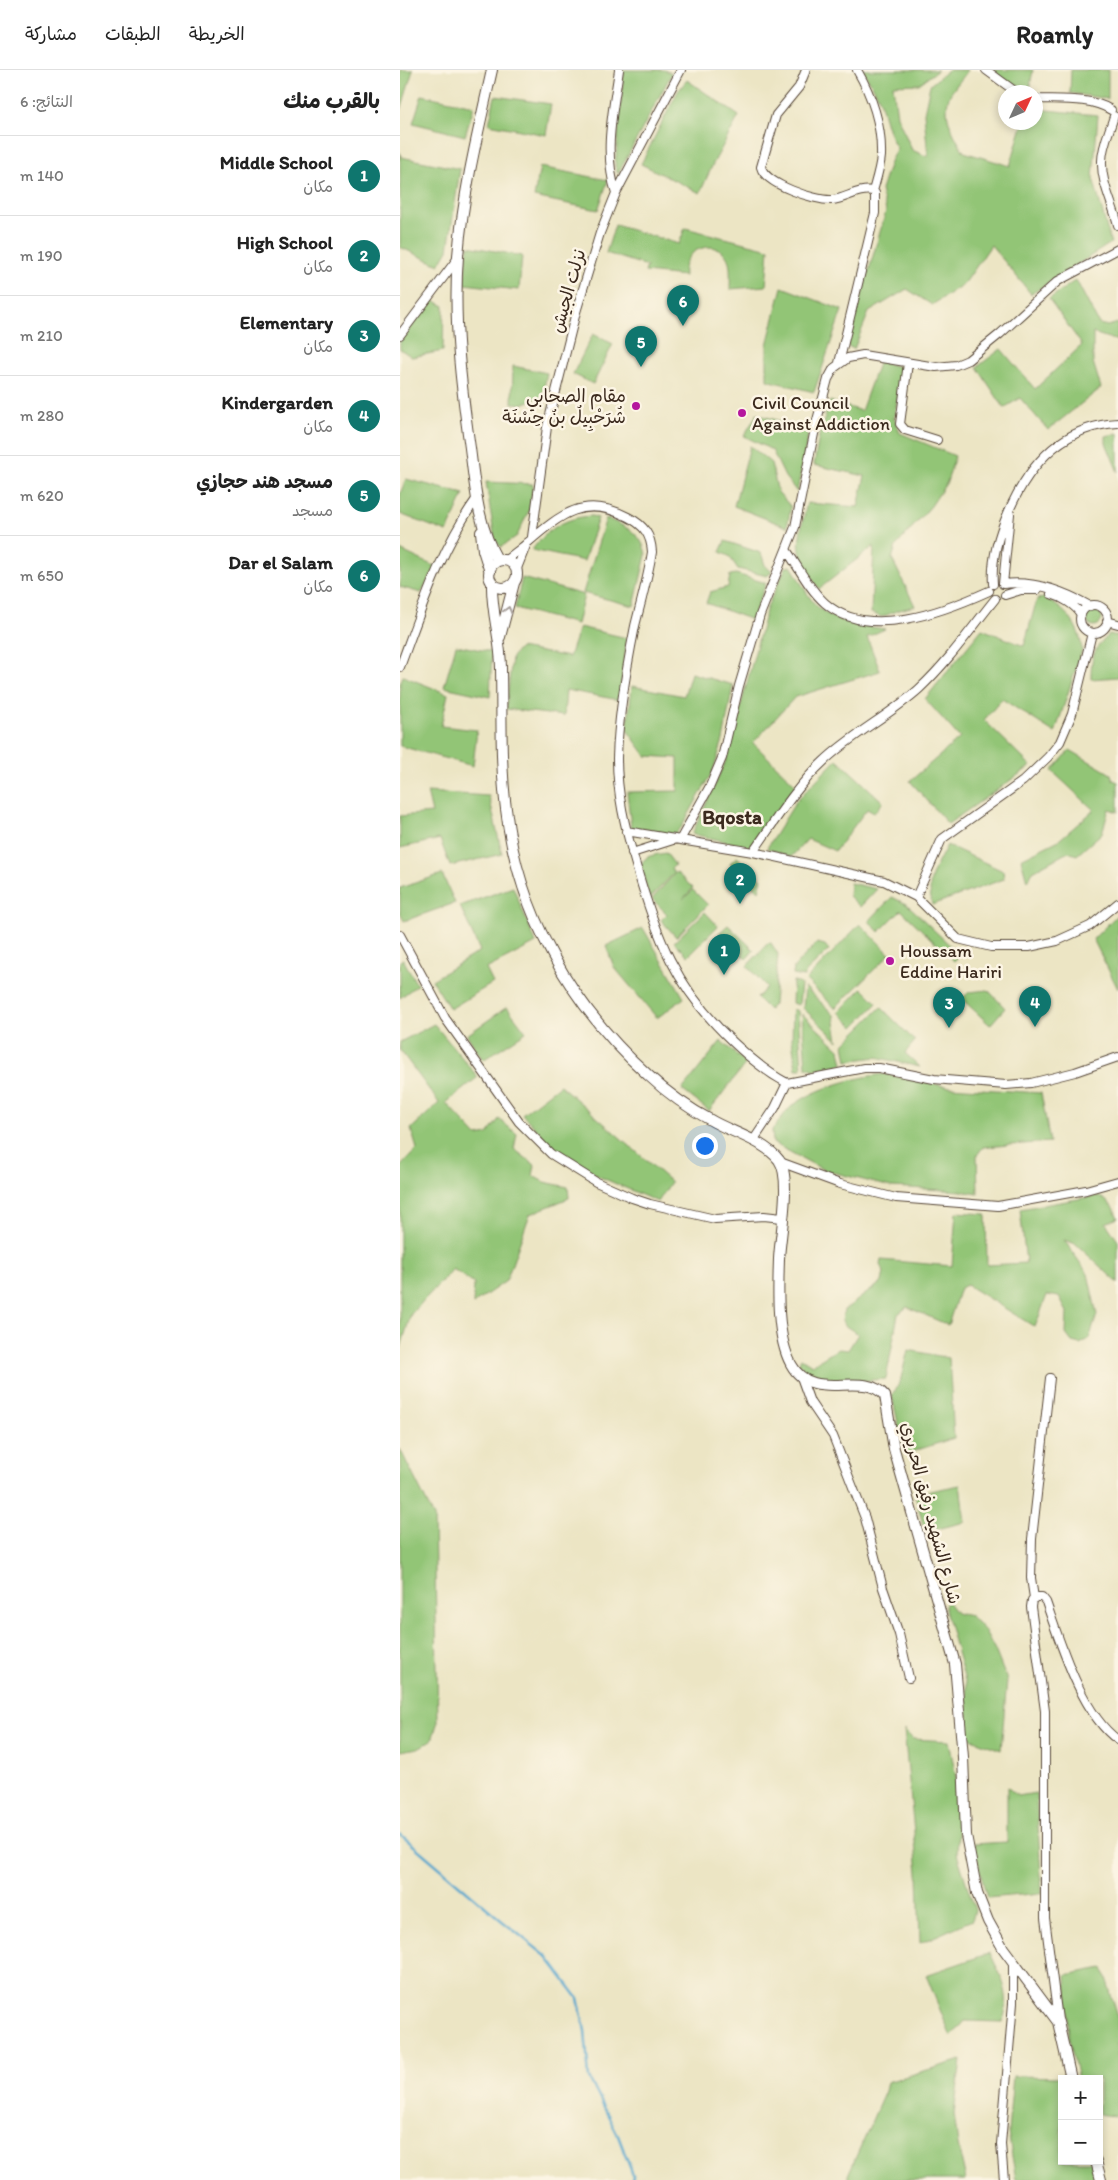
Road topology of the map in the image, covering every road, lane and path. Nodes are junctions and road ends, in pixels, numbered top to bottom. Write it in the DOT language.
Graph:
graph roads {
  1 [pos="492,70"];
  2 [pos="619,70"];
  3 [pos="681,70"];
  4 [pos="806,70"];
  5 [pos="857,70"];
  6 [pos="986,70"];
  7 [pos="1006,85"];
  8 [pos="1043,99"];
  9 [pos="1115,113"];
  10 [pos="873,191"];
  11 [pos="616,193"];
  12 [pos="1118,225"];
  13 [pos="1118,249"];
  14 [pos="458,258"];
  15 [pos="400,335"];
  16 [pos="839,363"];
  17 [pos="908,363"];
  18 [pos="1118,423"];
  19 [pos="937,440"];
  20 [pos="477,498"];
  21 [pos="1010,507"];
  22 [pos="480,516"];
  23 [pos="530,540"];
  24 [pos="996,550"];
  25 [pos="787,551"];
  26 [pos="1007,552"];
  27 [pos="502,561"];
  28 [pos="516,571"];
  29 [pos="490,572"];
  30 [pos="492,583"];
  31 [pos="514,583"];
  32 [pos="1003,584"];
  33 [pos="991,588"];
  34 [pos="1005,595"];
  35 [pos="995,599"];
  36 [pos="1090,606"];
  37 [pos="1080,615"];
  38 [pos="1107,621"];
  39 [pos="1118,624"];
  40 [pos="1092,633"];
  41 [pos="500,637"];
  42 [pos="400,668"];
  43 [pos="626,831"];
  44 [pos="678,840"];
  45 [pos="753,852"];
  46 [pos="632,853"];
  47 [pos="916,897"];
  48 [pos="1118,903"];
  49 [pos="400,935"];
  50 [pos="1118,1057"];
  51 [pos="787,1082"];
  52 [pos="754,1141"];
  53 [pos="780,1162"];
  54 [pos="1118,1181"];
  55 [pos="782,1218"];
  56 [pos="801,1377"];
  57 [pos="1050,1378"];
  58 [pos="1034,1598"];
  59 [pos="909,1678"];
  60 [pos="1118,1740"];
  61 [pos="1013,1962"];
  62 [pos="1058,2022"];
  63 [pos="1070,2075"];
  64 [pos="1097,2165"];
  65 [pos="1004,2180"];
  66 [pos="1101,2180"];
  1 -- 14 [label="street"];
  2 -- 11 [label="street"];
  3 -- 11 [label="street, نزلت الجيش"];
  4 -- 10 [label="street"];
  5 -- 10 [label="street"];
  6 -- 7 [label="street"];
  8 -- 9 [label="street"];
  9 -- 12 [label="street"];
  10 -- 16 [label="street"];
  11 -- 23 [label="street, نزلت الجيش"];
  13 -- 17 [label="street"];
  14 -- 15 [label="street"];
  14 -- 20 [label="street"];
  16 -- 17 [label="street"];
  16 -- 25 [label="street"];
  17 -- 19 [label="street"];
  18 -- 21 [label="street"];
  20 -- 22 [label="street"];
  20 -- 42 [label="street"];
  21 -- 24 [label="street"];
  21 -- 26 [label="street"];
  22 -- 27 [label="street"];
  22 -- 29 [label="street"];
  23 -- 27 [label="street"];
  23 -- 28 [label="street, نزلت الجيش"];
  23 -- 43 [label="street"];
  24 -- 26 [label="street"];
  24 -- 33 [label="street"];
  25 -- 33 [label="street"];
  25 -- 44 [label="street"];
  26 -- 32 [label="street"];
  27 -- 28 [label="street"];
  27 -- 29 [label="street"];
  28 -- 31 [label="street"];
  29 -- 30 [label="street"];
  30 -- 31 [label="street"];
  30 -- 41 [label="street"];
  41 -- 31 [label="street, one-way"];
  32 -- 33 [label="street"];
  32 -- 34 [label="street"];
  32 -- 36 [label="street"];
  33 -- 35 [label="street"];
  34 -- 35 [label="street"];
  34 -- 37 [label="street"];
  35 -- 45 [label="street"];
  36 -- 37 [label="street"];
  36 -- 38 [label="street"];
  37 -- 40 [label="street"];
  38 -- 39 [label="street"];
  38 -- 40 [label="street"];
  40 -- 47 [label="street"];
  41 -- 52 [label="street"];
  43 -- 44 [label="street"];
  43 -- 46 [label="street"];
  44 -- 45 [label="street"];
  44 -- 46 [label="street"];
  45 -- 47 [label="street"];
  46 -- 51 [label="street"];
  47 -- 48 [label="street"];
  49 -- 55 [label="street"];
  50 -- 51 [label="street"];
  51 -- 52 [label="street"];
  52 -- 53 [label="street"];
  53 -- 54 [label="street"];
  53 -- 55 [label="street"];
  55 -- 56 [label="street"];
  56 -- 59 [label="street"];
  56 -- 61 [label="street, شارع الشهيد رفيق الحريري"];
  57 -- 58 [label="street"];
  58 -- 60 [label="street"];
  58 -- 62 [label="street"];
  61 -- 62 [label="street, شارع الشهيد رفيق الحريري"];
  61 -- 65 [label="street"];
  62 -- 63 [label="street, شارع الشهيد رفيق الحريري"];
  64 -- 66 [label="street"];
}
